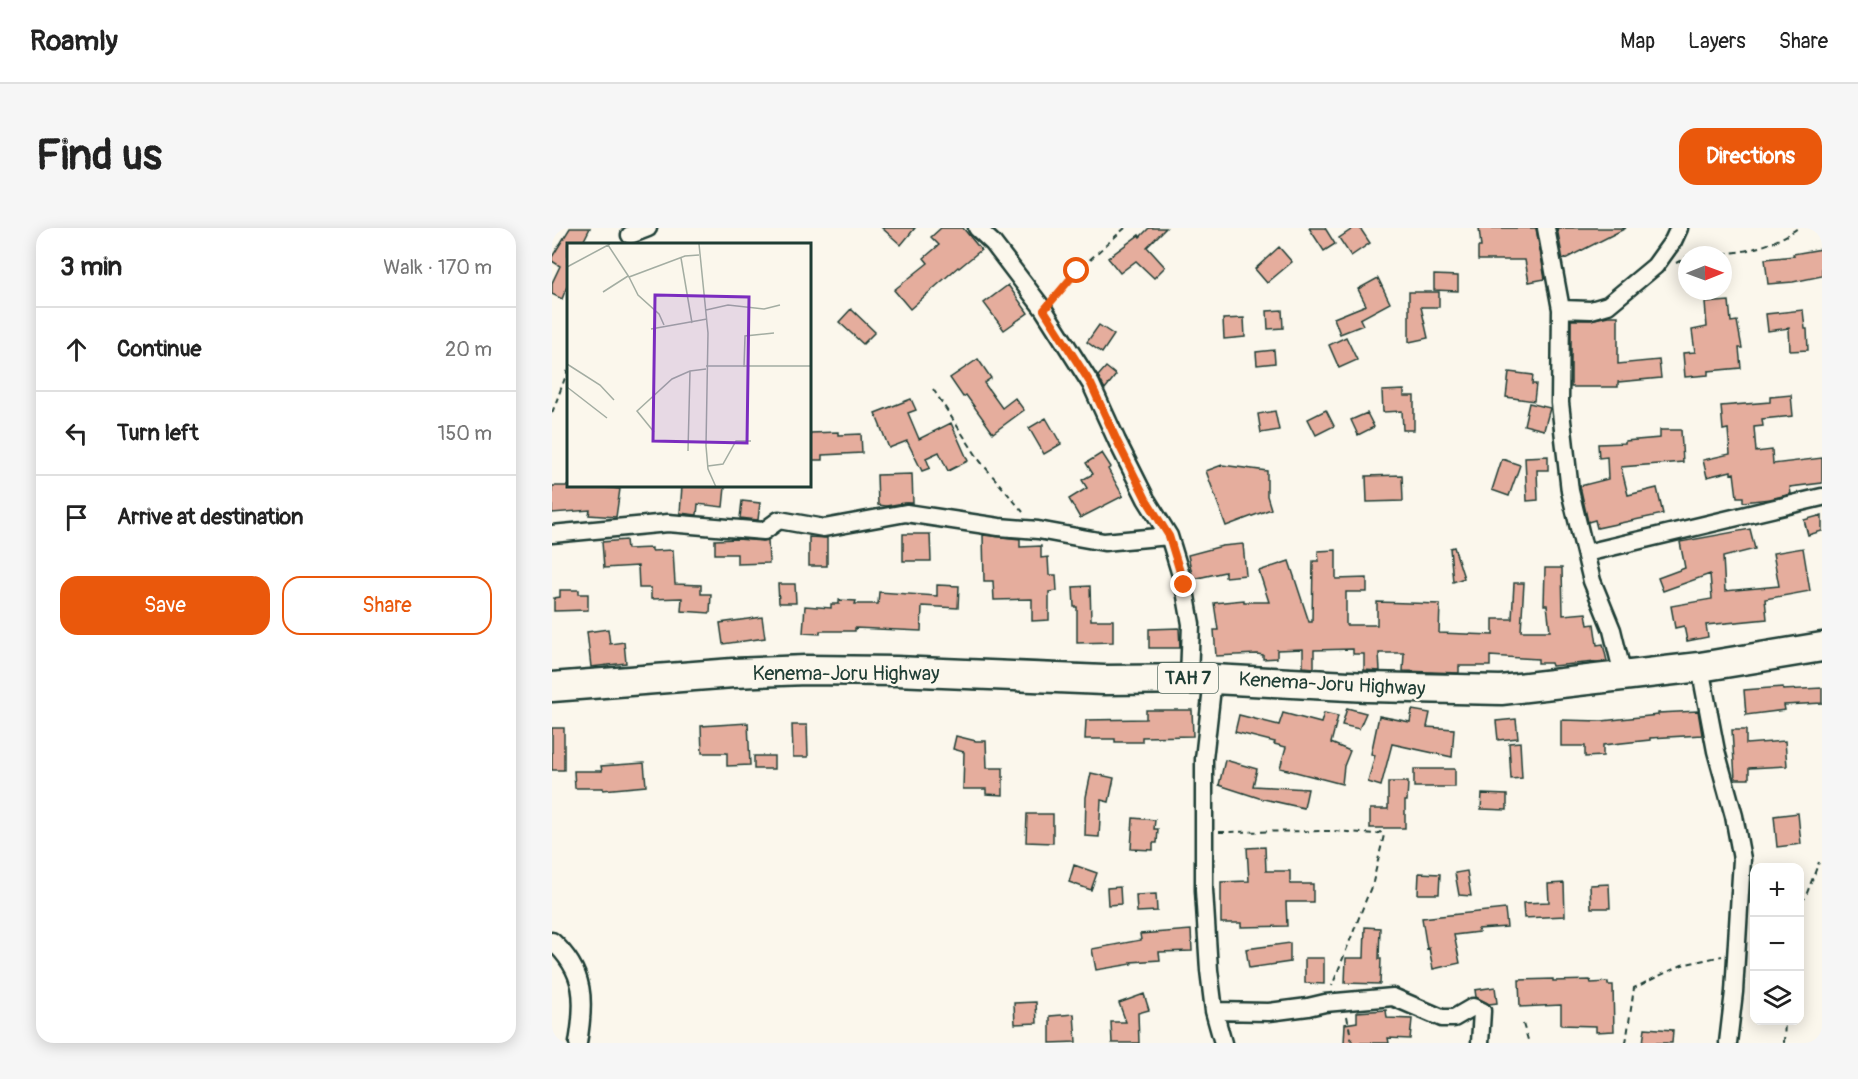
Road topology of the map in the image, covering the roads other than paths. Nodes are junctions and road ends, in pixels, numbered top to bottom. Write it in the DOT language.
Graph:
graph roads {
  1 [pos="648,228"];
  2 [pos="978,228"];
  3 [pos="1546,228"];
  4 [pos="1679,228"];
  5 [pos="630,235"];
  6 [pos="1561,309"];
  7 [pos="1822,497"];
  8 [pos="552,534"];
  9 [pos="1169,536"];
  10 [pos="1586,553"];
  11 [pos="1822,647"];
  12 [pos="1700,667"];
  13 [pos="1623,675"];
  14 [pos="1201,679"];
  15 [pos="552,687"];
  16 [pos="552,941"];
  17 [pos="1214,1011"];
  18 [pos="578,1043"];
  19 [pos="1223,1043"];
  20 [pos="1480,1043"];
  21 [pos="1728,1043"];
  1 -- 5 [label="street"];
  2 -- 9 [label="street"];
  3 -- 6 [label="street"];
  4 -- 6 [label="street"];
  6 -- 10 [label="street"];
  7 -- 10 [label="street"];
  8 -- 9 [label="street"];
  9 -- 14 [label="street"];
  10 -- 13 [label="street"];
  11 -- 12 [label="highway, Kenema-Joru Highway / TAH 7"];
  12 -- 13 [label="highway, Kenema-Joru Highway / TAH 7"];
  12 -- 21 [label="street"];
  13 -- 14 [label="highway, Kenema-Joru Highway / TAH 7"];
  14 -- 15 [label="highway, Kenema-Joru Highway / TAH 7"];
  14 -- 17 [label="street"];
  16 -- 18 [label="street"];
  17 -- 19 [label="street"];
  17 -- 20 [label="street"];
}
